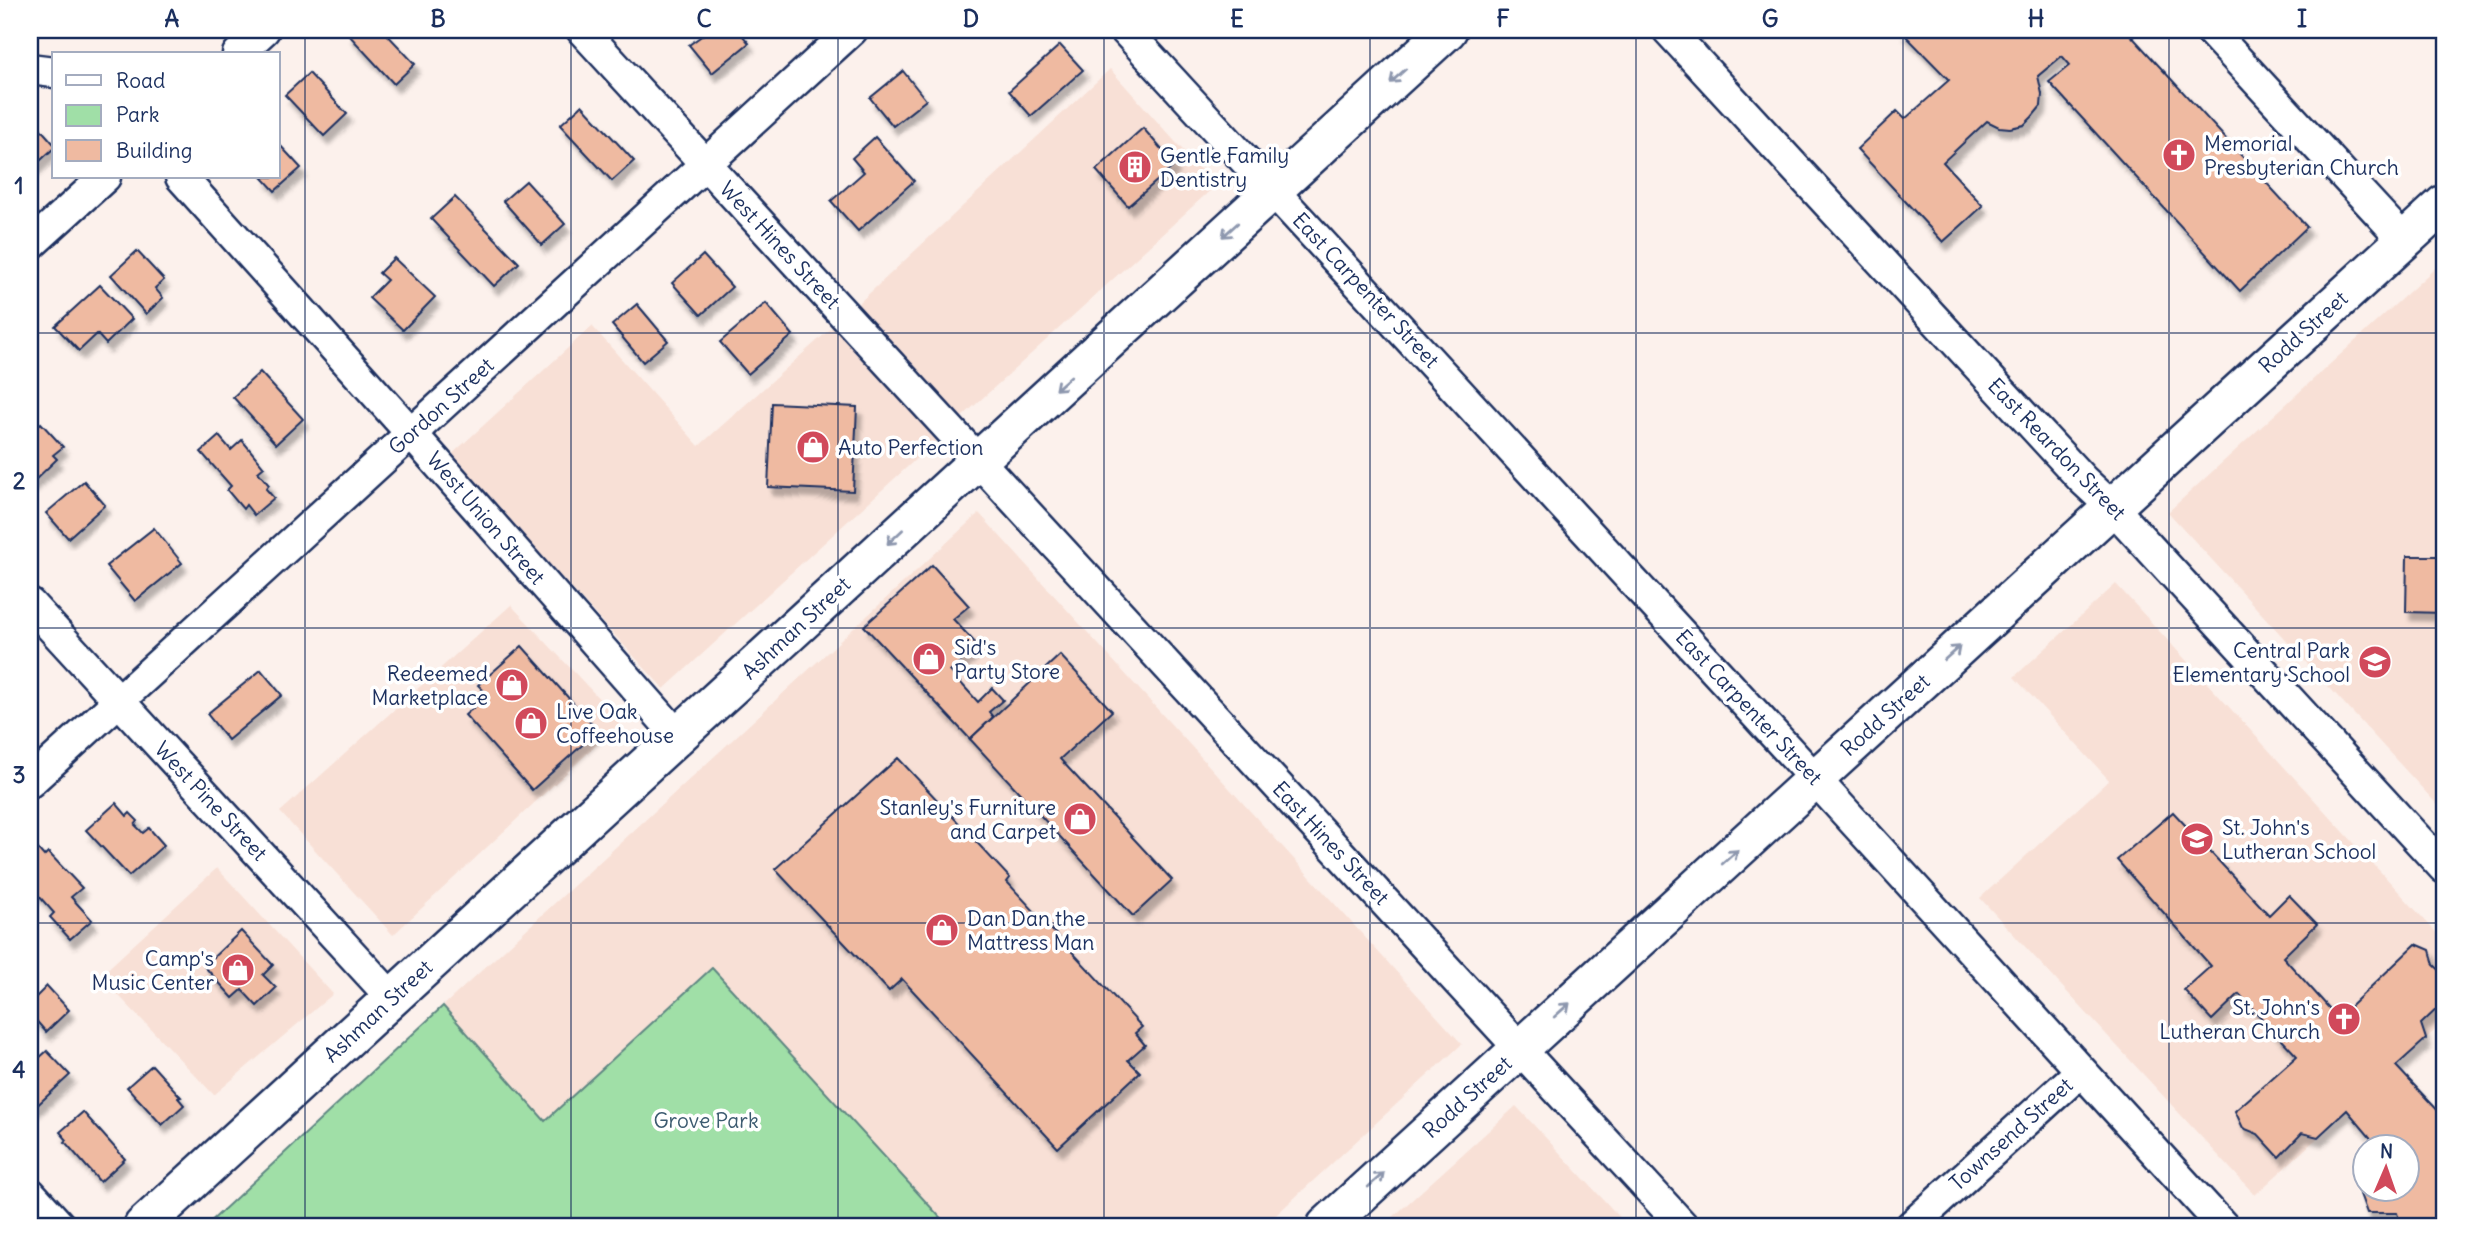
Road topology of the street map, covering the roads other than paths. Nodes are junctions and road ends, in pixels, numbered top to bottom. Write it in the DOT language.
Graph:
graph roads {
  1 [pos="264,30"];
  2 [pos="582,30"];
  3 [pos="852,30"];
  4 [pos="1125,30"];
  5 [pos="1448,30"];
  6 [pos="1668,30"];
  7 [pos="2210,30"];
  8 [pos="240,52"];
  9 [pos="30,69"];
  10 [pos="52,72"];
  11 [pos="705,164"];
  12 [pos="103,178"];
  13 [pos="182,178"];
  14 [pos="1273,190"];
  15 [pos="2444,204"];
  16 [pos="2404,240"];
  17 [pos="30,245"];
  18 [pos="411,433"];
  19 [pos="978,461"];
  20 [pos="2112,507"];
  21 [pos="30,604"];
  22 [pos="118,701"];
  23 [pos="678,736"];
  24 [pos="1815,779"];
  25 [pos="30,782"];
  26 [pos="2444,868"];
  27 [pos="392,998"];
  28 [pos="1520,1049"];
  29 [pos="2081,1071"];
  30 [pos="30,1194"];
  31 [pos="60,1226"];
  32 [pos="143,1226"];
  33 [pos="1326,1226"];
  34 [pos="1684,1226"];
  35 [pos="1911,1226"];
  36 [pos="2223,1226"];
  1 -- 8 [label="street"];
  2 -- 11 [label="street, West Hines Street"];
  3 -- 11 [label="street, Gordon Street"];
  4 -- 14 [label="street, East Carpenter Street"];
  5 -- 14 [label="street, Ashman Street, one-way"];
  6 -- 20 [label="street, East Reardon Street"];
  7 -- 16 [label="street"];
  9 -- 10 [label="street"];
  11 -- 18 [label="street, Gordon Street"];
  11 -- 19 [label="street, West Hines Street"];
  12 -- 17 [label="street"];
  13 -- 18 [label="street, West Union Street"];
  14 -- 19 [label="street, Ashman Street, one-way"];
  14 -- 24 [label="street, East Carpenter Street"];
  15 -- 16 [label="street, Rodd Street"];
  16 -- 20 [label="street, Rodd Street"];
  18 -- 22 [label="street, Gordon Street"];
  18 -- 23 [label="street, West Union Street"];
  19 -- 23 [label="street, Ashman Street, one-way"];
  19 -- 28 [label="street, East Hines Street"];
  24 -- 20 [label="street, Rodd Street, one-way"];
  20 -- 26 [label="street, East Reardon Street"];
  21 -- 22 [label="street, West Pine Street"];
  22 -- 25 [label="street, Gordon Street"];
  22 -- 27 [label="street, West Pine Street"];
  23 -- 27 [label="street, Ashman Street"];
  28 -- 24 [label="street, Rodd Street, one-way"];
  24 -- 29 [label="street, East Carpenter Street"];
  27 -- 32 [label="street, Ashman Street"];
  33 -- 28 [label="street, Rodd Street, one-way"];
  28 -- 34 [label="street, East Hines Street"];
  29 -- 35 [label="street, Townsend Street"];
  29 -- 36 [label="street, East Carpenter Street"];
  30 -- 31 [label="street"];
}
